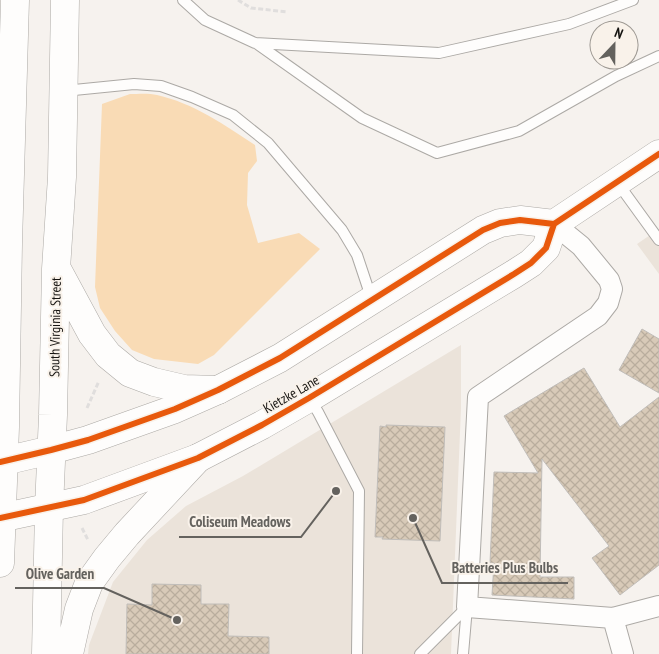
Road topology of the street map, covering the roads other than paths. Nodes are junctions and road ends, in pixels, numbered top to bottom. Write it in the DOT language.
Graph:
graph roads {
  1 [pos="16,0"];
  2 [pos="65,0"];
  3 [pos="182,0"];
  4 [pos="633,0"];
  5 [pos="255,42"];
  6 [pos="659,56"];
  7 [pos="63,91"];
  8 [pos="659,154"];
  9 [pos="10,160"];
  10 [pos="617,182"];
  11 [pos="0,208"];
  12 [pos="554,224"];
  13 [pos="659,240"];
  14 [pos="56,269"];
  15 [pos="372,300"];
  16 [pos="218,390"];
  17 [pos="309,398"];
  18 [pos="51,450"];
  19 [pos="198,458"];
  20 [pos="2,462"];
  21 [pos="49,508"];
  22 [pos="1,518"];
  23 [pos="0,563"];
  24 [pos="467,606"];
  25 [pos="659,606"];
  26 [pos="613,618"];
  27 [pos="46,654"];
  28 [pos="69,654"];
  29 [pos="356,654"];
  30 [pos="420,654"];
  31 [pos="463,654"];
  32 [pos="623,654"];
  1 -- 9 [label="main road"];
  2 -- 7 [label="main road, South Virginia Street"];
  3 -- 5 [label="lane"];
  4 -- 5 [label="lane"];
  5 -- 6 [label="lane"];
  7 -- 14 [label="main road, South Virginia Street"];
  7 -- 15 [label="lane"];
  8 -- 10 [label="main road"];
  9 -- 11 [label="main road"];
  9 -- 20 [label="main road"];
  10 -- 12 [label="main road"];
  10 -- 13 [label="lane"];
  12 -- 15 [label="main road"];
  12 -- 17 [label="main road, Kietzke Lane"];
  12 -- 24 [label="street"];
  14 -- 16 [label="main road"];
  14 -- 18 [label="main road, South Virginia Street"];
  15 -- 16 [label="main road"];
  16 -- 18 [label="main road"];
  17 -- 19 [label="main road, Kietzke Lane"];
  17 -- 29 [label="lane"];
  18 -- 20 [label="main road"];
  18 -- 21 [label="main road, South Virginia Street"];
  19 -- 21 [label="main road, Kietzke Lane"];
  19 -- 28 [label="main road"];
  20 -- 22 [label="main road"];
  21 -- 22 [label="main road, Kietzke Lane"];
  21 -- 27 [label="main road, South Virginia Street"];
  22 -- 23 [label="main road"];
  24 -- 26 [label="street"];
  24 -- 30 [label="lane"];
  24 -- 31 [label="lane"];
  25 -- 26 [label="street"];
  26 -- 32 [label="street"];
}
